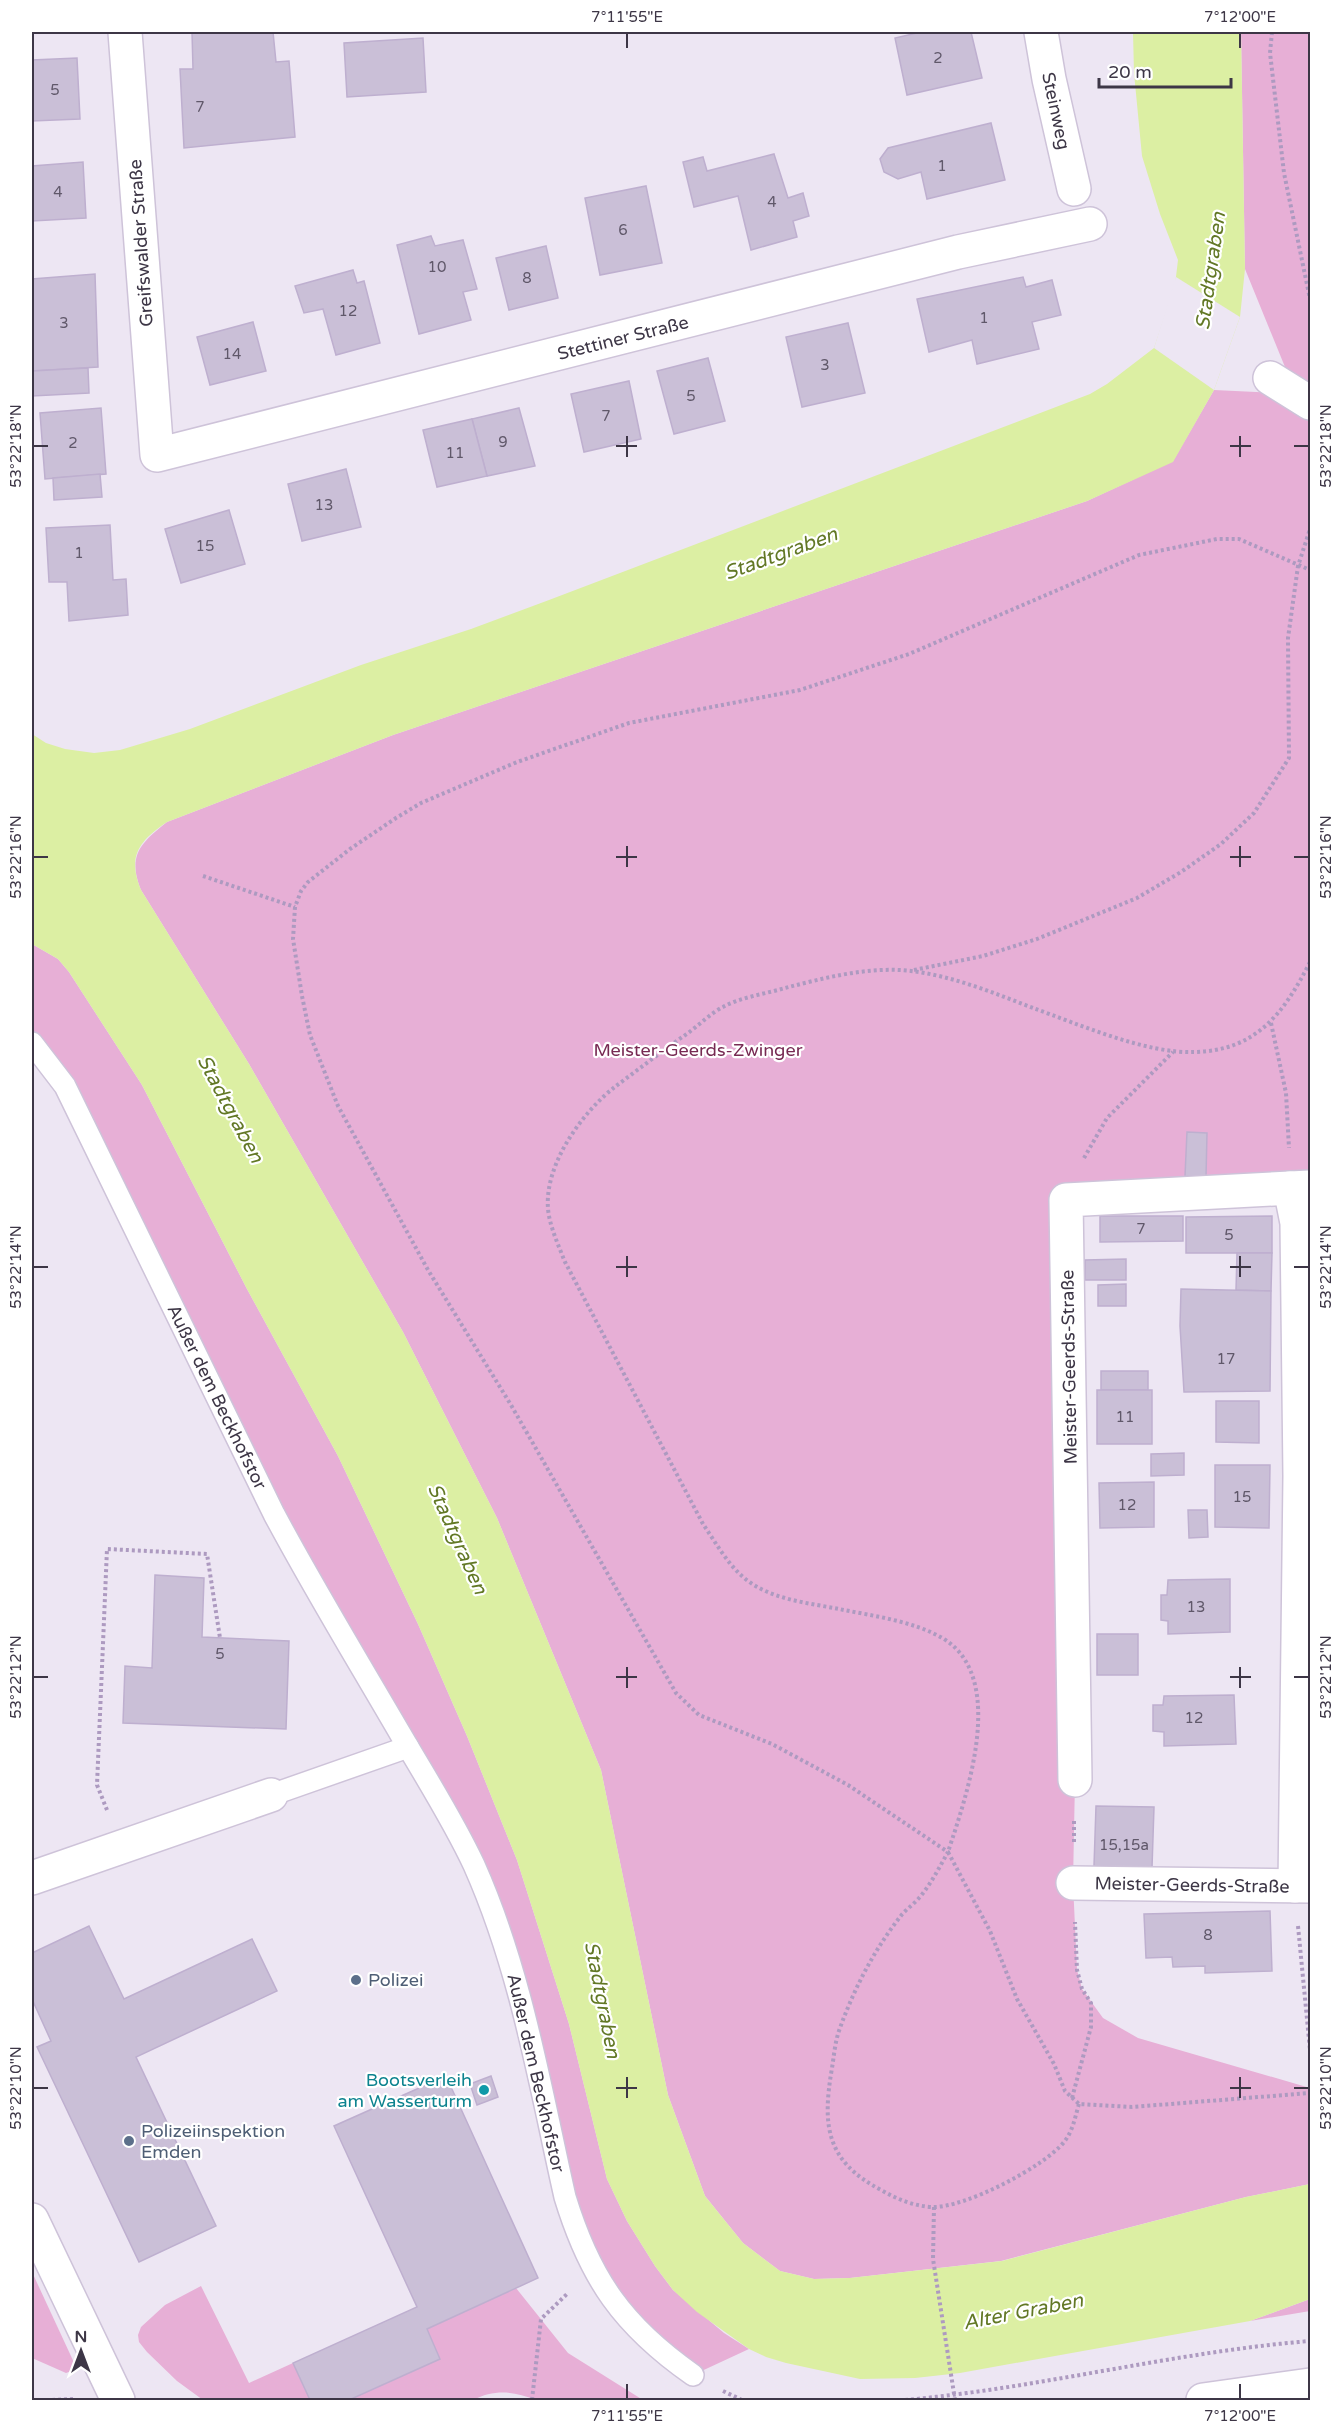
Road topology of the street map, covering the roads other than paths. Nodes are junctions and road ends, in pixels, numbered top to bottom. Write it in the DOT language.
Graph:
graph roads {
  1 [pos="125,32"];
  2 [pos="1041,32"];
  3 [pos="1074,189"];
  4 [pos="1090,224"];
  5 [pos="1270,378"];
  6 [pos="1311,403"];
  7 [pos="157,455"];
  8 [pos="32,1043"];
  9 [pos="1300,1187"];
  10 [pos="408,1747"];
  11 [pos="1075,1780"];
  12 [pos="271,1795"];
  13 [pos="32,1878"];
  14 [pos="1074,1883"];
  15 [pos="1303,1886"];
  16 [pos="32,2220"];
  17 [pos="693,2375"];
  18 [pos="1311,2385"];
  19 [pos="118,2400"];
  20 [pos="1203,2400"];
  1 -- 7 [label="street, Greifswalder Straße"];
  2 -- 3 [label="street, Steinweg"];
  4 -- 7 [label="street, Stettiner Straße"];
  5 -- 6 [label="street"];
  8 -- 10 [label="lane, Außer dem Beckhofstor"];
  9 -- 11 [label="street, Meister-Geerds-Straße"];
  9 -- 15 [label="street"];
  10 -- 12 [label="lane"];
  10 -- 17 [label="lane, Außer dem Beckhofstor"];
  12 -- 13 [label="street"];
  14 -- 15 [label="street, Meister-Geerds-Straße"];
  16 -- 19 [label="street"];
  18 -- 20 [label="street"];
}
